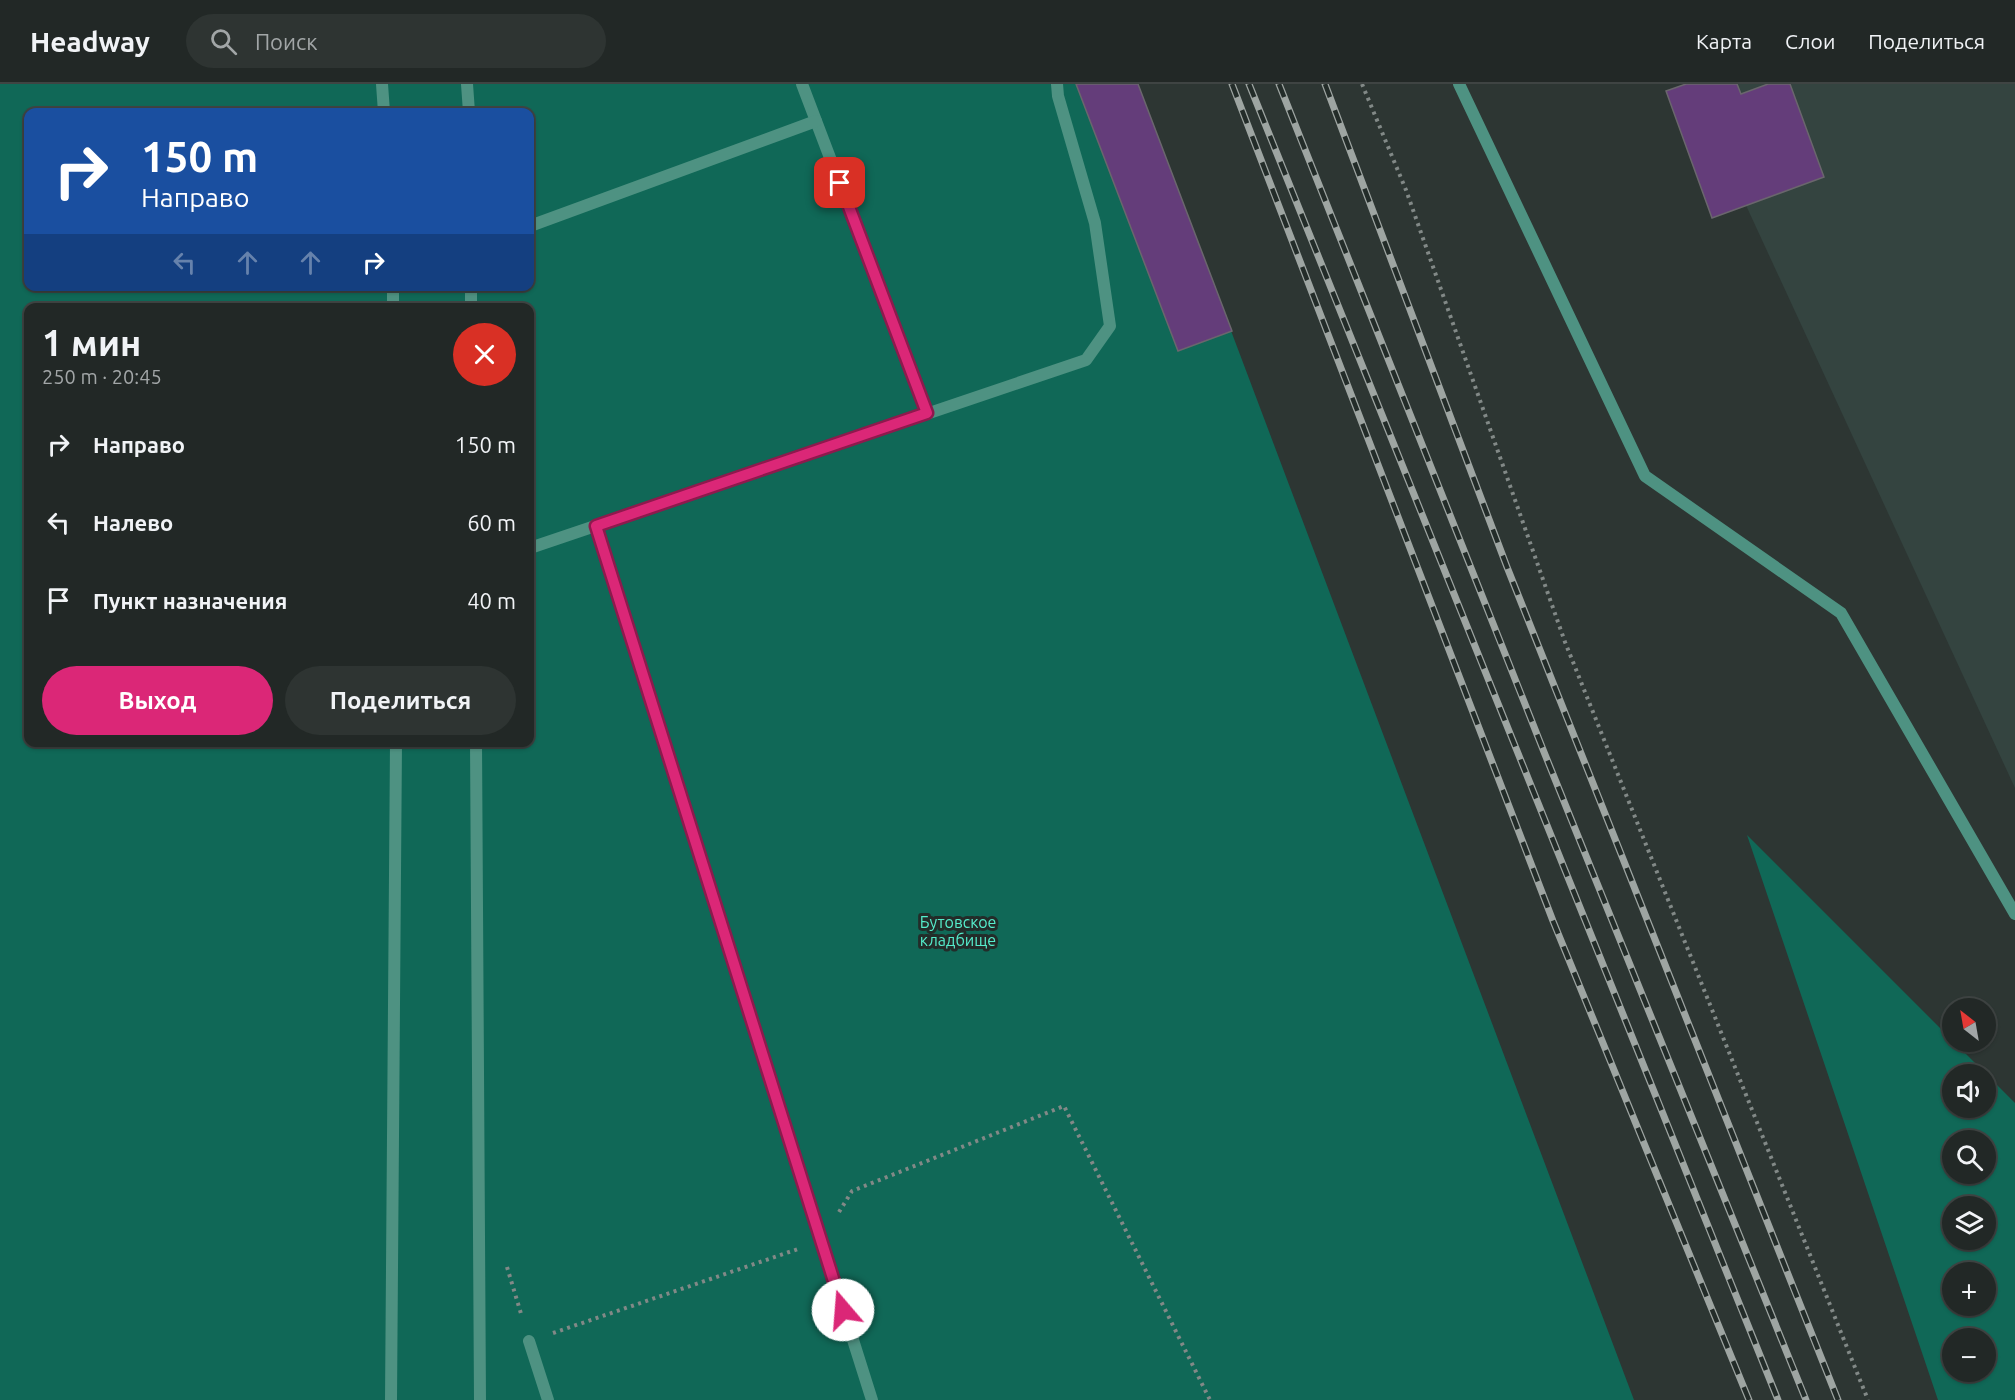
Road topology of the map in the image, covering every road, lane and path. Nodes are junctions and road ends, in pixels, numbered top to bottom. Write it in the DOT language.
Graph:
graph roads {
  1 [pos="382,84"];
  2 [pos="467,84"];
  3 [pos="802,84"];
  4 [pos="1057,84"];
  5 [pos="1362,84"];
  6 [pos="1459,84"];
  7 [pos="384,108"];
  8 [pos="470,108"];
  9 [pos="816,121"];
  10 [pos="534,225"];
  11 [pos="927,413"];
  12 [pos="596,526"];
  13 [pos="534,547"];
  14 [pos="396,747"];
  15 [pos="476,747"];
  16 [pos="2015,914"];
  17 [pos="821,1242"];
  18 [pos="506,1265"];
  19 [pos="529,1341"];
  20 [pos="391,1400"];
  21 [pos="480,1400"];
  22 [pos="548,1400"];
  23 [pos="872,1400"];
  24 [pos="1210,1400"];
  25 [pos="1868,1400"];
  1 -- 7 [label="street"];
  2 -- 8 [label="street"];
  3 -- 9 [label="street"];
  4 -- 11 [label="street"];
  5 -- 25 [label="path"];
  6 -- 16 [label="street"];
  9 -- 10 [label="street"];
  9 -- 11 [label="street"];
  11 -- 12 [label="street"];
  12 -- 13 [label="street"];
  12 -- 17 [label="street"];
  14 -- 20 [label="street"];
  15 -- 21 [label="street"];
  17 -- 19 [label="path"];
  17 -- 23 [label="street"];
  17 -- 24 [label="path"];
  18 -- 19 [label="path"];
  19 -- 22 [label="street"];
}
